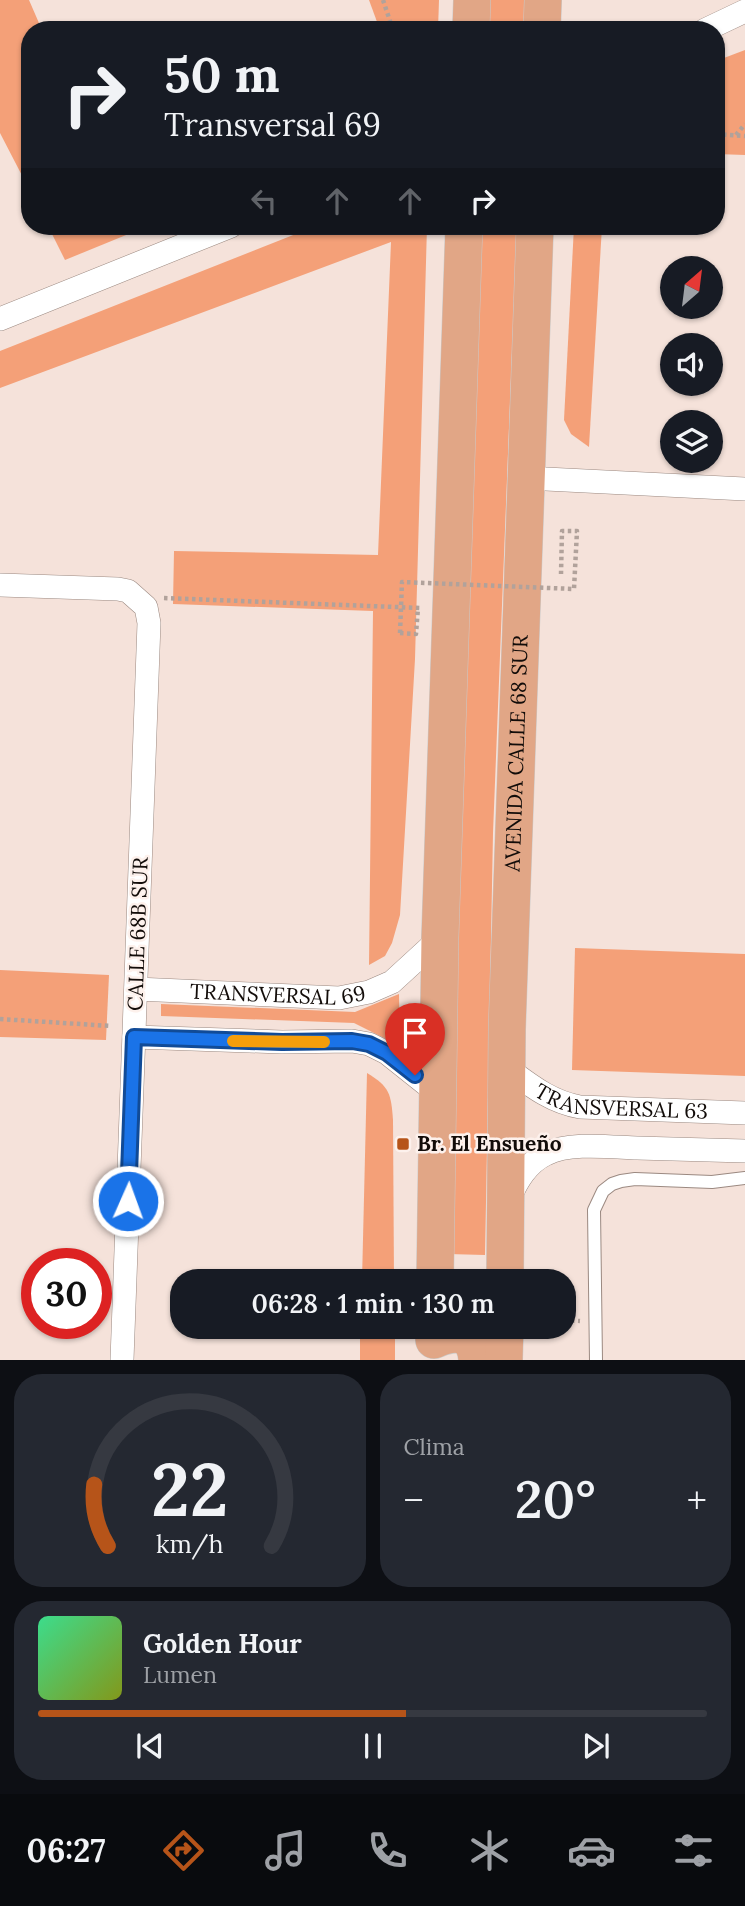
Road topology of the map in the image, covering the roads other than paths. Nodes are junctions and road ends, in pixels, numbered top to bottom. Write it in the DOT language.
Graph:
graph roads {
  1 [pos="472,0"];
  2 [pos="543,0"];
  3 [pos="745,11"];
  4 [pos="471,21"];
  5 [pos="542,21"];
  6 [pos="724,21"];
  7 [pos="209,235"];
  8 [pos="463,235"];
  9 [pos="535,235"];
  10 [pos="0,319"];
  11 [pos="526,478"];
  12 [pos="745,489"];
  13 [pos="0,585"];
  14 [pos="439,938"];
  15 [pos="136,989"];
  16 [pos="134,1037"];
  17 [pos="507,1068"];
  18 [pos="436,1092"];
  19 [pos="745,1113"];
  20 [pos="745,1151"];
  21 [pos="745,1178"];
  22 [pos="506,1205"];
  23 [pos="435,1269"];
  24 [pos="505,1269"];
  25 [pos="505,1339"];
  26 [pos="434,1342"];
  27 [pos="122,1360"];
  28 [pos="477,1360"];
  29 [pos="504,1360"];
  30 [pos="596,1360"];
  1 -- 4 [label="main road"];
  2 -- 5 [label="main road"];
  3 -- 6 [label="street"];
  7 -- 10 [label="street"];
  8 -- 14 [label="main road"];
  9 -- 11 [label="main road, AVENIDA CALLE 68 SUR"];
  11 -- 12 [label="street"];
  11 -- 17 [label="main road, AVENIDA CALLE 68 SUR"];
  13 -- 15 [label="street, CALLE 68B SUR"];
  14 -- 15 [label="street, TRANSVERSAL 69"];
  14 -- 18 [label="main road"];
  15 -- 16 [label="street, CALLE 68B SUR"];
  16 -- 18 [label="street"];
  16 -- 27 [label="street, CALLE 68B SUR"];
  17 -- 19 [label="street, TRANSVERSAL 63"];
  17 -- 22 [label="main road, AVENIDA CALLE 68 SUR"];
  18 -- 23 [label="main road"];
  20 -- 22 [label="street, TRANSVERSAL 63"];
  21 -- 30 [label="lane"];
  22 -- 24 [label="main road, AVENIDA CALLE 68 SUR"];
  25 -- 29 [label="main road"];
  26 -- 28 [label="main road"];
}
